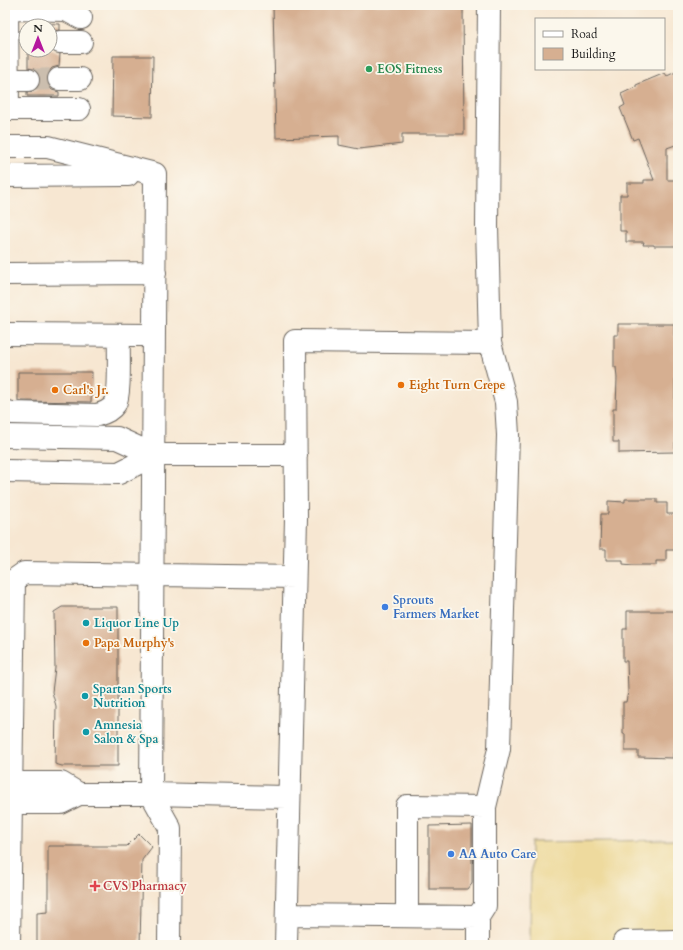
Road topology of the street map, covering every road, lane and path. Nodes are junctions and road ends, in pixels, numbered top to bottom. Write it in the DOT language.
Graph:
graph roads {
  1 [pos="489,5"];
  2 [pos="81,18"];
  3 [pos="16,43"];
  4 [pos="79,109"];
  5 [pos="5,147"];
  6 [pos="155,174"];
  7 [pos="5,176"];
  8 [pos="155,273"];
  9 [pos="5,274"];
  10 [pos="5,334"];
  11 [pos="118,335"];
  12 [pos="154,335"];
  13 [pos="490,343"];
  14 [pos="5,411"];
  15 [pos="5,436"];
  16 [pos="154,455"];
  17 [pos="296,455"];
  18 [pos="5,471"];
  19 [pos="153,575"];
  20 [pos="294,577"];
  21 [pos="8,793"];
  22 [pos="151,794"];
  23 [pos="288,797"];
  24 [pos="485,807"];
  25 [pos="286,915"];
  26 [pos="407,916"];
  27 [pos="478,917"];
  28 [pos="678,941"];
  29 [pos="624,942"];
  30 [pos="656,943"];
  31 [pos="9,945"];
  32 [pos="169,945"];
  33 [pos="286,945"];
  34 [pos="478,945"];
  1 -- 13 [label="street"];
  2 -- 3 [label="street"];
  3 -- 4 [label="street"];
  5 -- 6 [label="street"];
  6 -- 7 [label="street"];
  6 -- 8 [label="street"];
  8 -- 9 [label="street"];
  8 -- 12 [label="street"];
  10 -- 11 [label="street"];
  11 -- 12 [label="street"];
  11 -- 14 [label="street"];
  12 -- 16 [label="street"];
  13 -- 17 [label="street"];
  13 -- 24 [label="street"];
  15 -- 16 [label="street"];
  16 -- 17 [label="street"];
  16 -- 18 [label="street"];
  16 -- 19 [label="street"];
  17 -- 20 [label="street"];
  19 -- 20 [label="street"];
  19 -- 21 [label="street"];
  19 -- 22 [label="street"];
  20 -- 23 [label="street"];
  21 -- 22 [label="street"];
  21 -- 31 [label="street"];
  22 -- 23 [label="street"];
  22 -- 32 [label="street"];
  23 -- 25 [label="street"];
  24 -- 26 [label="street"];
  24 -- 27 [label="street"];
  25 -- 26 [label="street"];
  25 -- 33 [label="street"];
  26 -- 27 [label="street"];
  27 -- 34 [label="street"];
  28 -- 30 [label="street"];
  29 -- 30 [label="street"];
}
